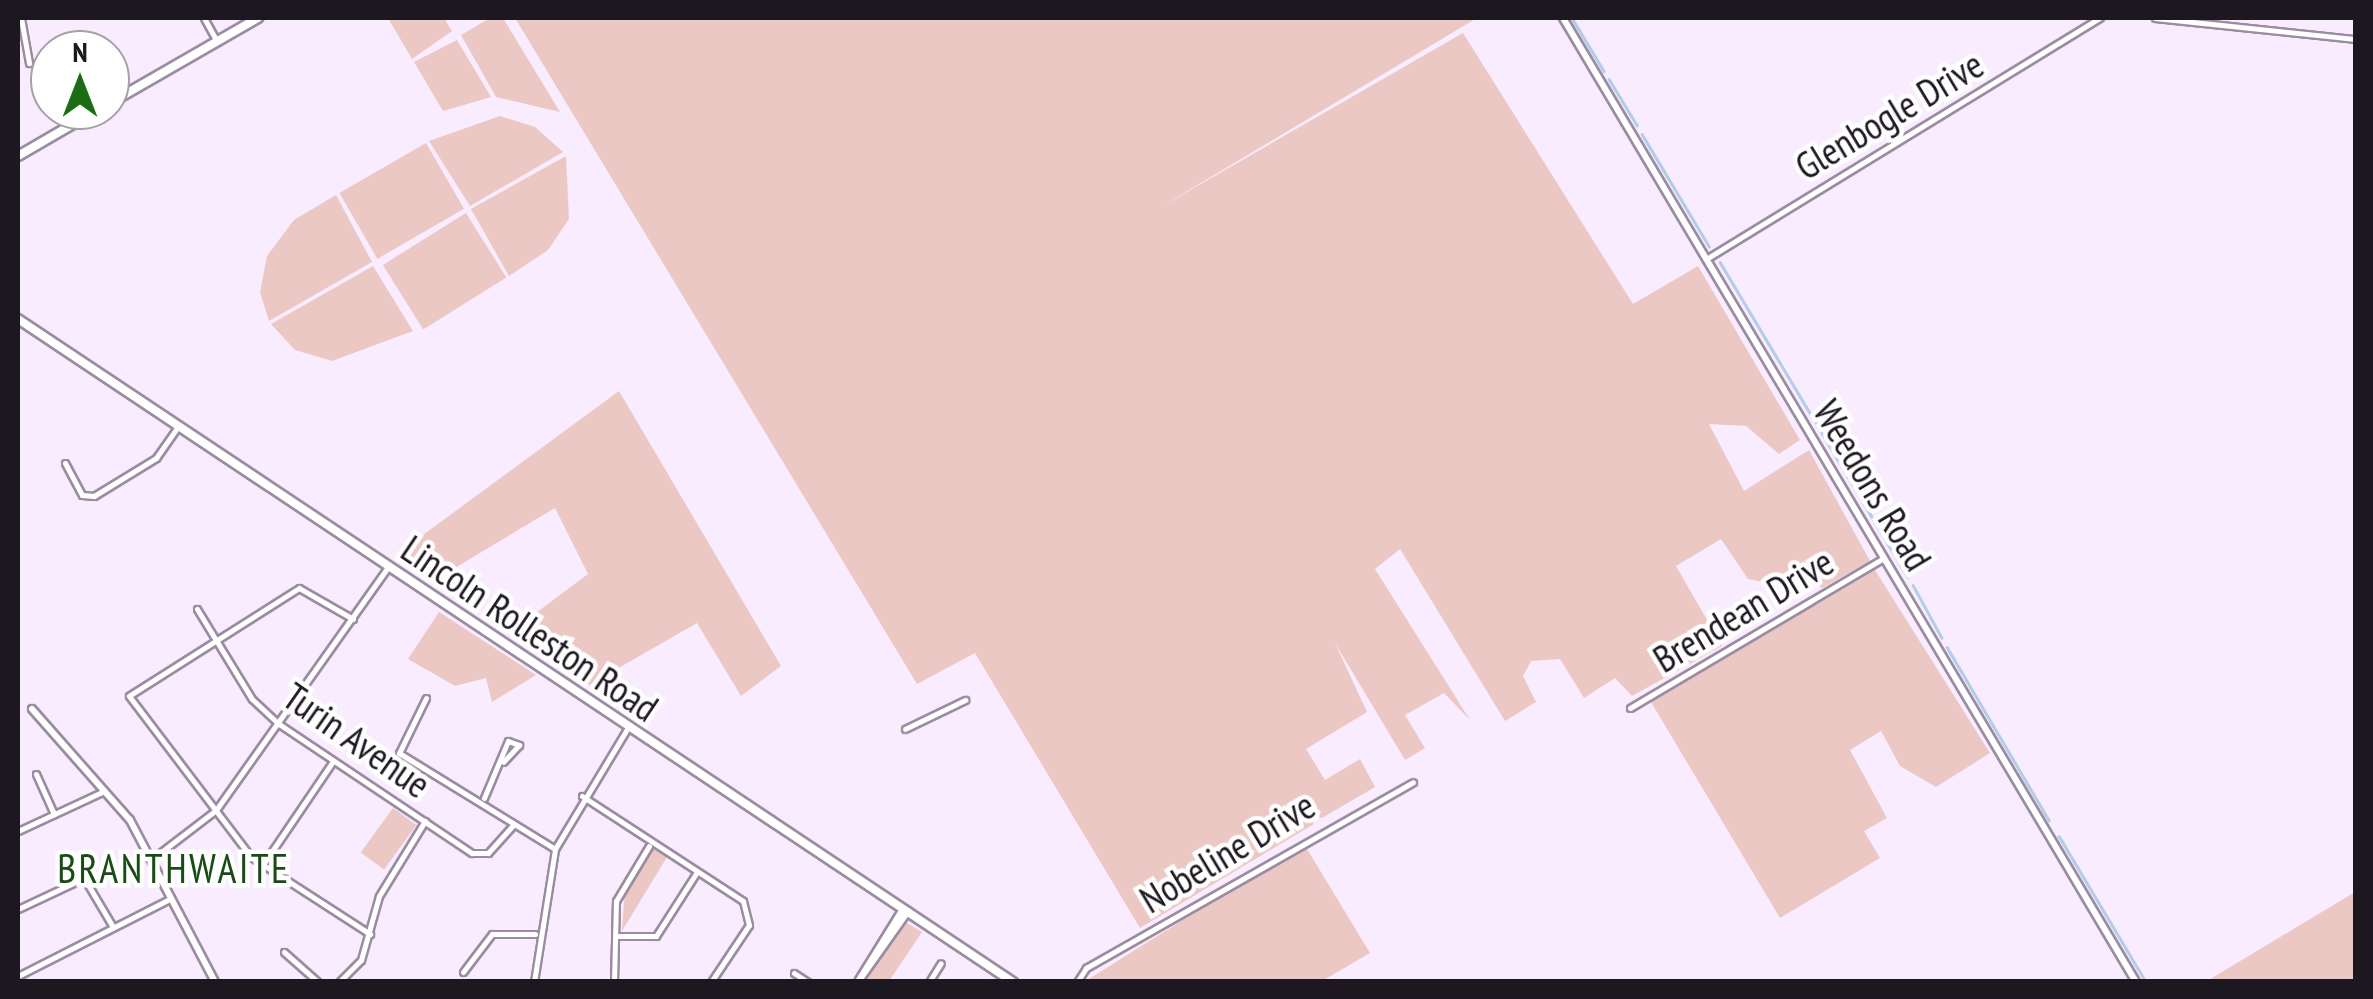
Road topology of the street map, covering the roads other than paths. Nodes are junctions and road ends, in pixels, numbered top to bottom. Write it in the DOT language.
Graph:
graph roads {
  1 [pos="22,18"];
  2 [pos="204,18"];
  3 [pos="258,18"];
  4 [pos="1562,18"];
  5 [pos="2100,18"];
  6 [pos="2154,18"];
  7 [pos="2356,39"];
  8 [pos="217,41"];
  9 [pos="30,63"];
  10 [pos="130,91"];
  11 [pos="63,130"];
  12 [pos="18,156"];
  13 [pos="1706,259"];
  14 [pos="18,319"];
  15 [pos="178,427"];
  16 [pos="65,463"];
  17 [pos="1884,558"];
  18 [pos="388,567"];
  19 [pos="197,609"];
  20 [pos="353,619"];
  21 [pos="214,637"];
  22 [pos="426,698"];
  23 [pos="965,700"];
  24 [pos="1630,708"];
  25 [pos="32,709"];
  26 [pos="279,724"];
  27 [pos="629,726"];
  28 [pos="905,729"];
  29 [pos="333,761"];
  30 [pos="503,762"];
  31 [pos="36,774"];
  32 [pos="1413,782"];
  33 [pos="104,791"];
  34 [pos="582,796"];
  35 [pos="484,798"];
  36 [pos="216,810"];
  37 [pos="54,814"];
  38 [pos="425,822"];
  39 [pos="514,824"];
  40 [pos="18,830"];
  41 [pos="649,846"];
  42 [pos="555,849"];
  43 [pos="152,859"];
  44 [pos="262,866"];
  45 [pos="698,872"];
  46 [pos="170,899"];
  47 [pos="18,909"];
  48 [pos="906,910"];
  49 [pos="113,927"];
  50 [pos="370,934"];
  51 [pos="535,934"];
  52 [pos="619,936"];
  53 [pos="284,952"];
  54 [pos="940,963"];
  55 [pos="463,972"];
  56 [pos="794,972"];
  57 [pos="18,976"];
  58 [pos="212,981"];
  59 [pos="318,982"];
  60 [pos="339,982"];
  61 [pos="534,982"];
  62 [pos="614,982"];
  63 [pos="712,982"];
  64 [pos="808,982"];
  65 [pos="858,982"];
  66 [pos="928,982"];
  67 [pos="1014,982"];
  68 [pos="1077,982"];
  69 [pos="2136,982"];
  1 -- 9 [label="street"];
  2 -- 8 [label="street"];
  3 -- 8 [label="main road"];
  4 -- 13 [label="street, Weedons Road"];
  5 -- 13 [label="street, Glenbogle Drive"];
  6 -- 7 [label="street"];
  8 -- 10 [label="main road"];
  11 -- 12 [label="main road"];
  13 -- 17 [label="street, Weedons Road"];
  14 -- 15 [label="main road, Lincoln Rolleston Road"];
  15 -- 16 [label="street"];
  15 -- 18 [label="main road, Lincoln Rolleston Road"];
  17 -- 24 [label="street, Brendean Drive"];
  17 -- 69 [label="street, Weedons Road"];
  18 -- 20 [label="street"];
  18 -- 27 [label="main road, Lincoln Rolleston Road"];
  19 -- 21 [label="street, Turin Avenue"];
  20 -- 21 [label="street"];
  20 -- 26 [label="street"];
  21 -- 26 [label="street, Turin Avenue"];
  21 -- 36 [label="street"];
  22 -- 35 [label="street"];
  23 -- 28 [label="street"];
  25 -- 33 [label="street"];
  26 -- 29 [label="street, Turin Avenue"];
  26 -- 36 [label="street"];
  27 -- 34 [label="street"];
  27 -- 48 [label="main road, Lincoln Rolleston Road"];
  29 -- 38 [label="street, Turin Avenue"];
  29 -- 44 [label="street"];
  30 -- 35 [label="street"];
  31 -- 37 [label="street"];
  32 -- 68 [label="street, Nobeline Drive"];
  33 -- 37 [label="street"];
  33 -- 43 [label="street"];
  34 -- 41 [label="street"];
  34 -- 42 [label="street"];
  35 -- 39 [label="street"];
  36 -- 43 [label="street"];
  36 -- 44 [label="street"];
  37 -- 40 [label="street"];
  38 -- 39 [label="street, Turin Avenue"];
  38 -- 50 [label="street"];
  39 -- 42 [label="street"];
  41 -- 45 [label="street"];
  41 -- 52 [label="street"];
  42 -- 51 [label="street"];
  43 -- 46 [label="street"];
  44 -- 50 [label="street"];
  45 -- 52 [label="street"];
  45 -- 63 [label="street"];
  46 -- 49 [label="street"];
  46 -- 58 [label="street"];
  47 -- 49 [label="street"];
  48 -- 65 [label="street"];
  48 -- 67 [label="main road, Lincoln Rolleston Road"];
  49 -- 57 [label="street"];
  50 -- 60 [label="street"];
  51 -- 55 [label="street"];
  51 -- 61 [label="street"];
  52 -- 62 [label="street"];
  53 -- 59 [label="street"];
  54 -- 66 [label="street"];
  56 -- 64 [label="street"];
}
